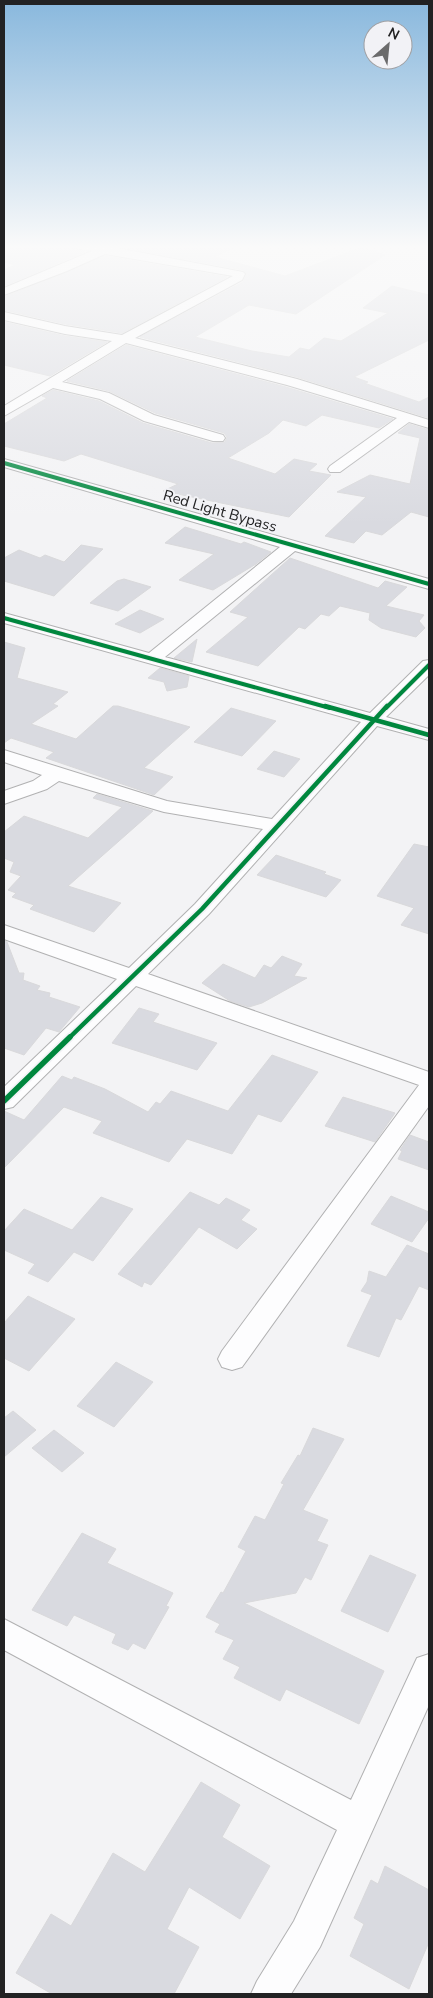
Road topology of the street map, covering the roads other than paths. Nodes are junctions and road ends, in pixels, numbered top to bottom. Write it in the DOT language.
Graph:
graph roads {
  1 [pos="124,339"];
  2 [pos="53,384"];
  3 [pos="4,412"];
  4 [pos="406,418"];
  5 [pos="429,424"];
  6 [pos="218,438"];
  7 [pos="4,463"];
  8 [pos="335,469"];
  9 [pos="293,544"];
  10 [pos="429,584"];
  11 [pos="4,618"];
  12 [pos="151,660"];
  13 [pos="429,665"];
  14 [pos="373,720"];
  15 [pos="429,736"];
  16 [pos="4,756"];
  17 [pos="57,774"];
  18 [pos="4,798"];
  19 [pos="277,826"];
  20 [pos="4,932"];
  21 [pos="133,977"];
  22 [pos="429,1080"];
  23 [pos="429,1089"];
  24 [pos="4,1101"];
  25 [pos="232,1359"];
  26 [pos="4,1634"];
  27 [pos="429,1669"];
  28 [pos="358,1823"];
  29 [pos="270,1994"];
  1 -- 2 [label="street"];
  1 -- 4 [label="street"];
  2 -- 3 [label="street"];
  2 -- 6 [label="street"];
  4 -- 5 [label="street"];
  4 -- 8 [label="street"];
  7 -- 9 [label="street, Red Light Bypass"];
  9 -- 10 [label="street, Red Light Bypass"];
  9 -- 12 [label="street"];
  11 -- 12 [label="street"];
  12 -- 14 [label="street"];
  13 -- 14 [label="street"];
  14 -- 15 [label="street"];
  14 -- 19 [label="street"];
  16 -- 17 [label="street"];
  17 -- 18 [label="street"];
  17 -- 19 [label="street"];
  19 -- 21 [label="street"];
  20 -- 21 [label="street"];
  21 -- 22 [label="street"];
  21 -- 24 [label="street"];
  23 -- 25 [label="street"];
  26 -- 28 [label="street"];
  27 -- 28 [label="street"];
  28 -- 29 [label="street"];
}
